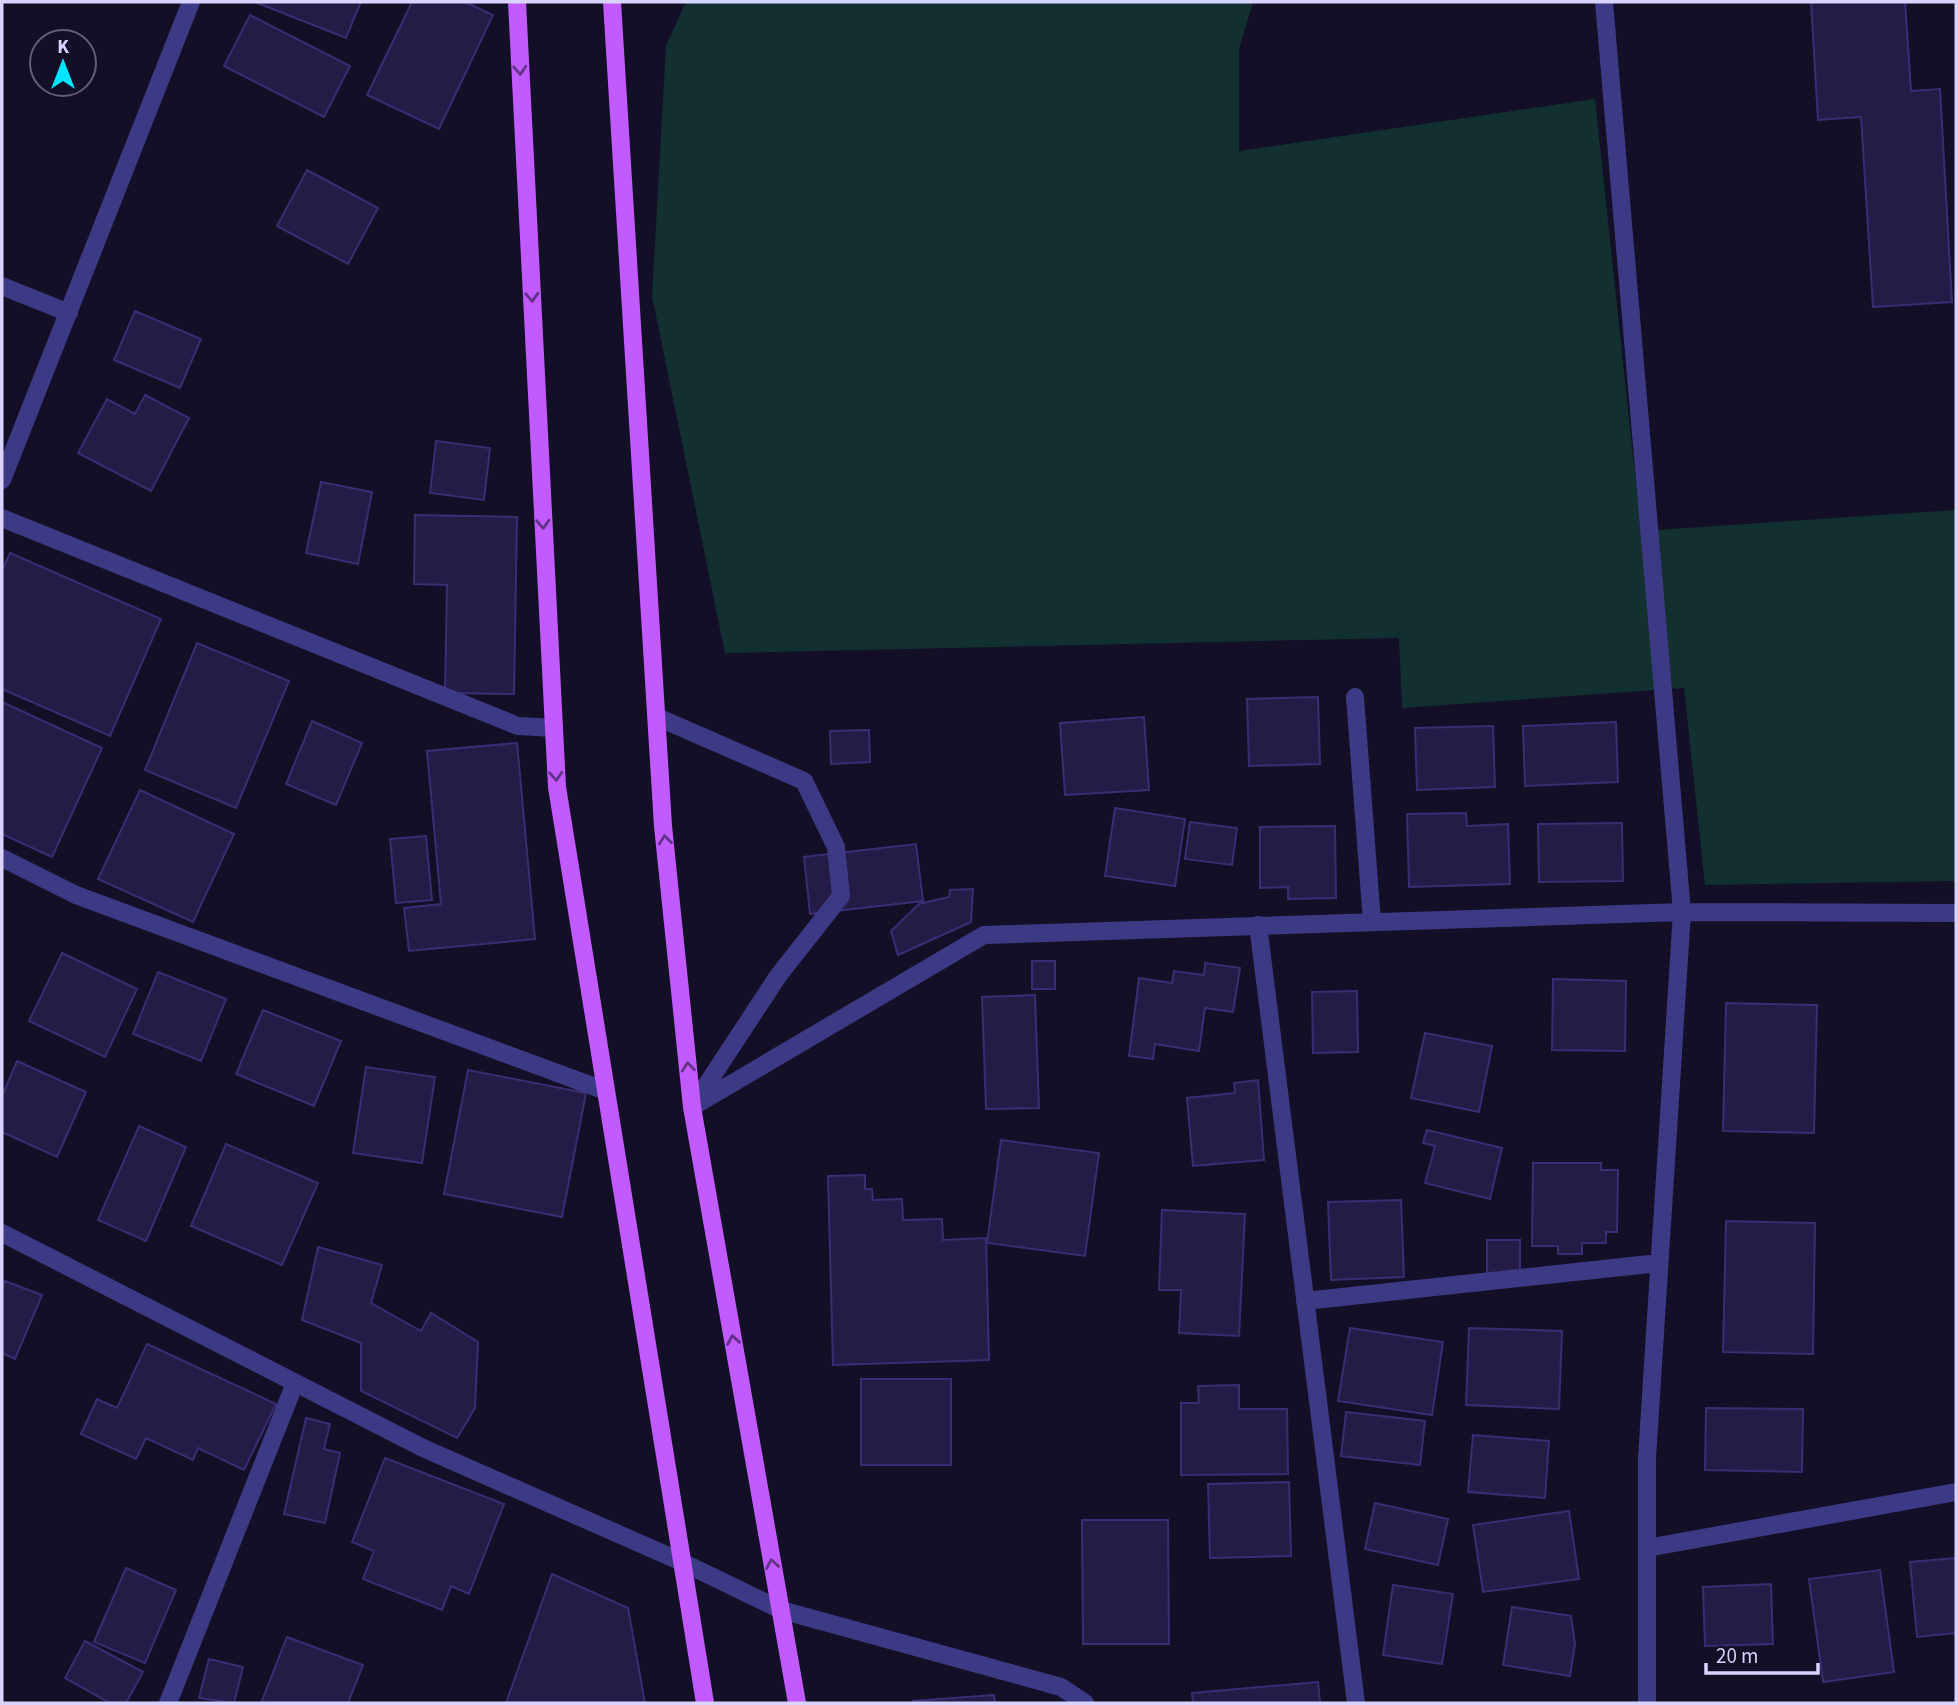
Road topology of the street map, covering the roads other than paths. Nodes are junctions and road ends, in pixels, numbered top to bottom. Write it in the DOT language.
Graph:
graph roads {
  1 [pos="191,2"];
  2 [pos="516,2"];
  3 [pos="611,2"];
  4 [pos="1604,2"];
  5 [pos="2,286"];
  6 [pos="69,313"];
  7 [pos="2,480"];
  8 [pos="2,519"];
  9 [pos="1355,697"];
  10 [pos="657,717"];
  11 [pos="554,728"];
  12 [pos="2,858"];
  13 [pos="1682,912"];
  14 [pos="1956,913"];
  15 [pos="1372,922"];
  16 [pos="1258,925"];
  17 [pos="606,1091"];
  18 [pos="692,1107"];
  19 [pos="2,1233"];
  20 [pos="1659,1262"];
  21 [pos="1306,1301"];
  22 [pos="295,1383"];
  23 [pos="1956,1492"];
  24 [pos="1647,1548"];
  25 [pos="682,1562"];
  26 [pos="781,1610"];
  27 [pos="169,1703"];
  28 [pos="705,1703"];
  29 [pos="797,1703"];
  30 [pos="1085,1703"];
  31 [pos="1356,1703"];
  32 [pos="1647,1703"];
  1 -- 6 [label="street"];
  2 -- 11 [label="main road, one-way"];
  3 -- 10 [label="main road"];
  4 -- 13 [label="street"];
  5 -- 6 [label="street"];
  6 -- 7 [label="street"];
  8 -- 11 [label="street"];
  9 -- 15 [label="street"];
  18 -- 10 [label="main road, one-way"];
  10 -- 18 [label="street"];
  11 -- 17 [label="main road, one-way"];
  12 -- 17 [label="street"];
  13 -- 14 [label="street"];
  13 -- 15 [label="street"];
  13 -- 20 [label="street"];
  15 -- 16 [label="street"];
  16 -- 18 [label="street"];
  16 -- 21 [label="street"];
  17 -- 25 [label="main road"];
  26 -- 18 [label="main road, one-way"];
  19 -- 22 [label="street"];
  20 -- 21 [label="street"];
  20 -- 24 [label="street"];
  21 -- 31 [label="street"];
  22 -- 25 [label="street"];
  22 -- 27 [label="street"];
  23 -- 24 [label="street"];
  24 -- 32 [label="street"];
  25 -- 26 [label="street"];
  25 -- 28 [label="main road"];
  26 -- 29 [label="main road"];
  26 -- 30 [label="street"];
}
